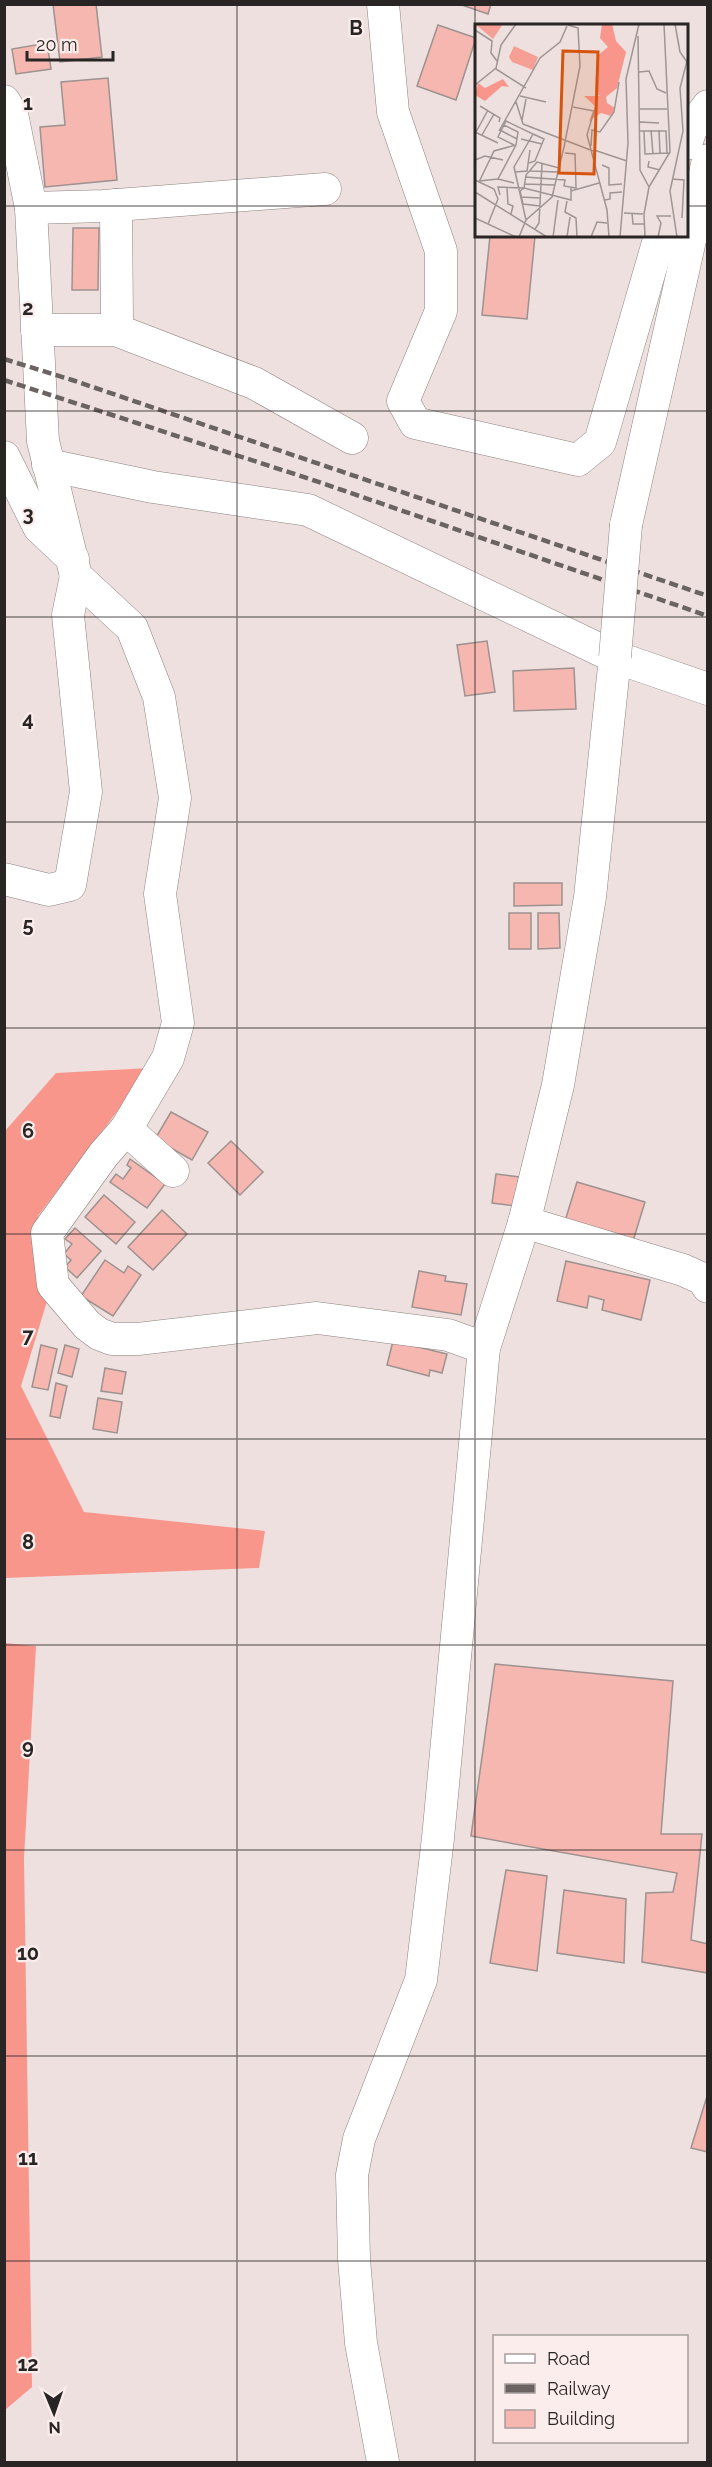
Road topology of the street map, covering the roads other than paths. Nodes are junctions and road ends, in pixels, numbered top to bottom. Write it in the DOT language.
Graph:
graph roads {
  1 [pos="383,4"];
  2 [pos="4,101"];
  3 [pos="708,106"];
  4 [pos="688,140"];
  5 [pos="708,160"];
  6 [pos="326,189"];
  7 [pos="116,205"];
  8 [pos="31,208"];
  9 [pos="660,237"];
  10 [pos="117,320"];
  11 [pos="37,330"];
  12 [pos="352,438"];
  13 [pos="4,457"];
  14 [pos="48,465"];
  15 [pos="75,568"];
  16 [pos="615,657"];
  17 [pos="708,689"];
  18 [pos="4,879"];
  19 [pos="126,1129"];
  20 [pos="173,1171"];
  21 [pos="524,1222"];
  22 [pos="708,1287"];
  23 [pos="484,1348"];
  24 [pos="383,2463"];
  1 -- 9 [label="street"];
  2 -- 8 [label="street"];
  3 -- 4 [label="street"];
  5 -- 16 [label="street, bridge"];
  6 -- 7 [label="street"];
  7 -- 8 [label="street"];
  7 -- 10 [label="street"];
  8 -- 11 [label="street"];
  11 -- 12 [label="street"];
  11 -- 14 [label="street"];
  13 -- 15 [label="street"];
  14 -- 15 [label="street"];
  14 -- 16 [label="street"];
  15 -- 18 [label="street"];
  15 -- 19 [label="street"];
  16 -- 17 [label="street"];
  16 -- 21 [label="street"];
  19 -- 20 [label="street"];
  19 -- 23 [label="street"];
  21 -- 22 [label="street"];
  21 -- 23 [label="street"];
  23 -- 24 [label="street"];
}
